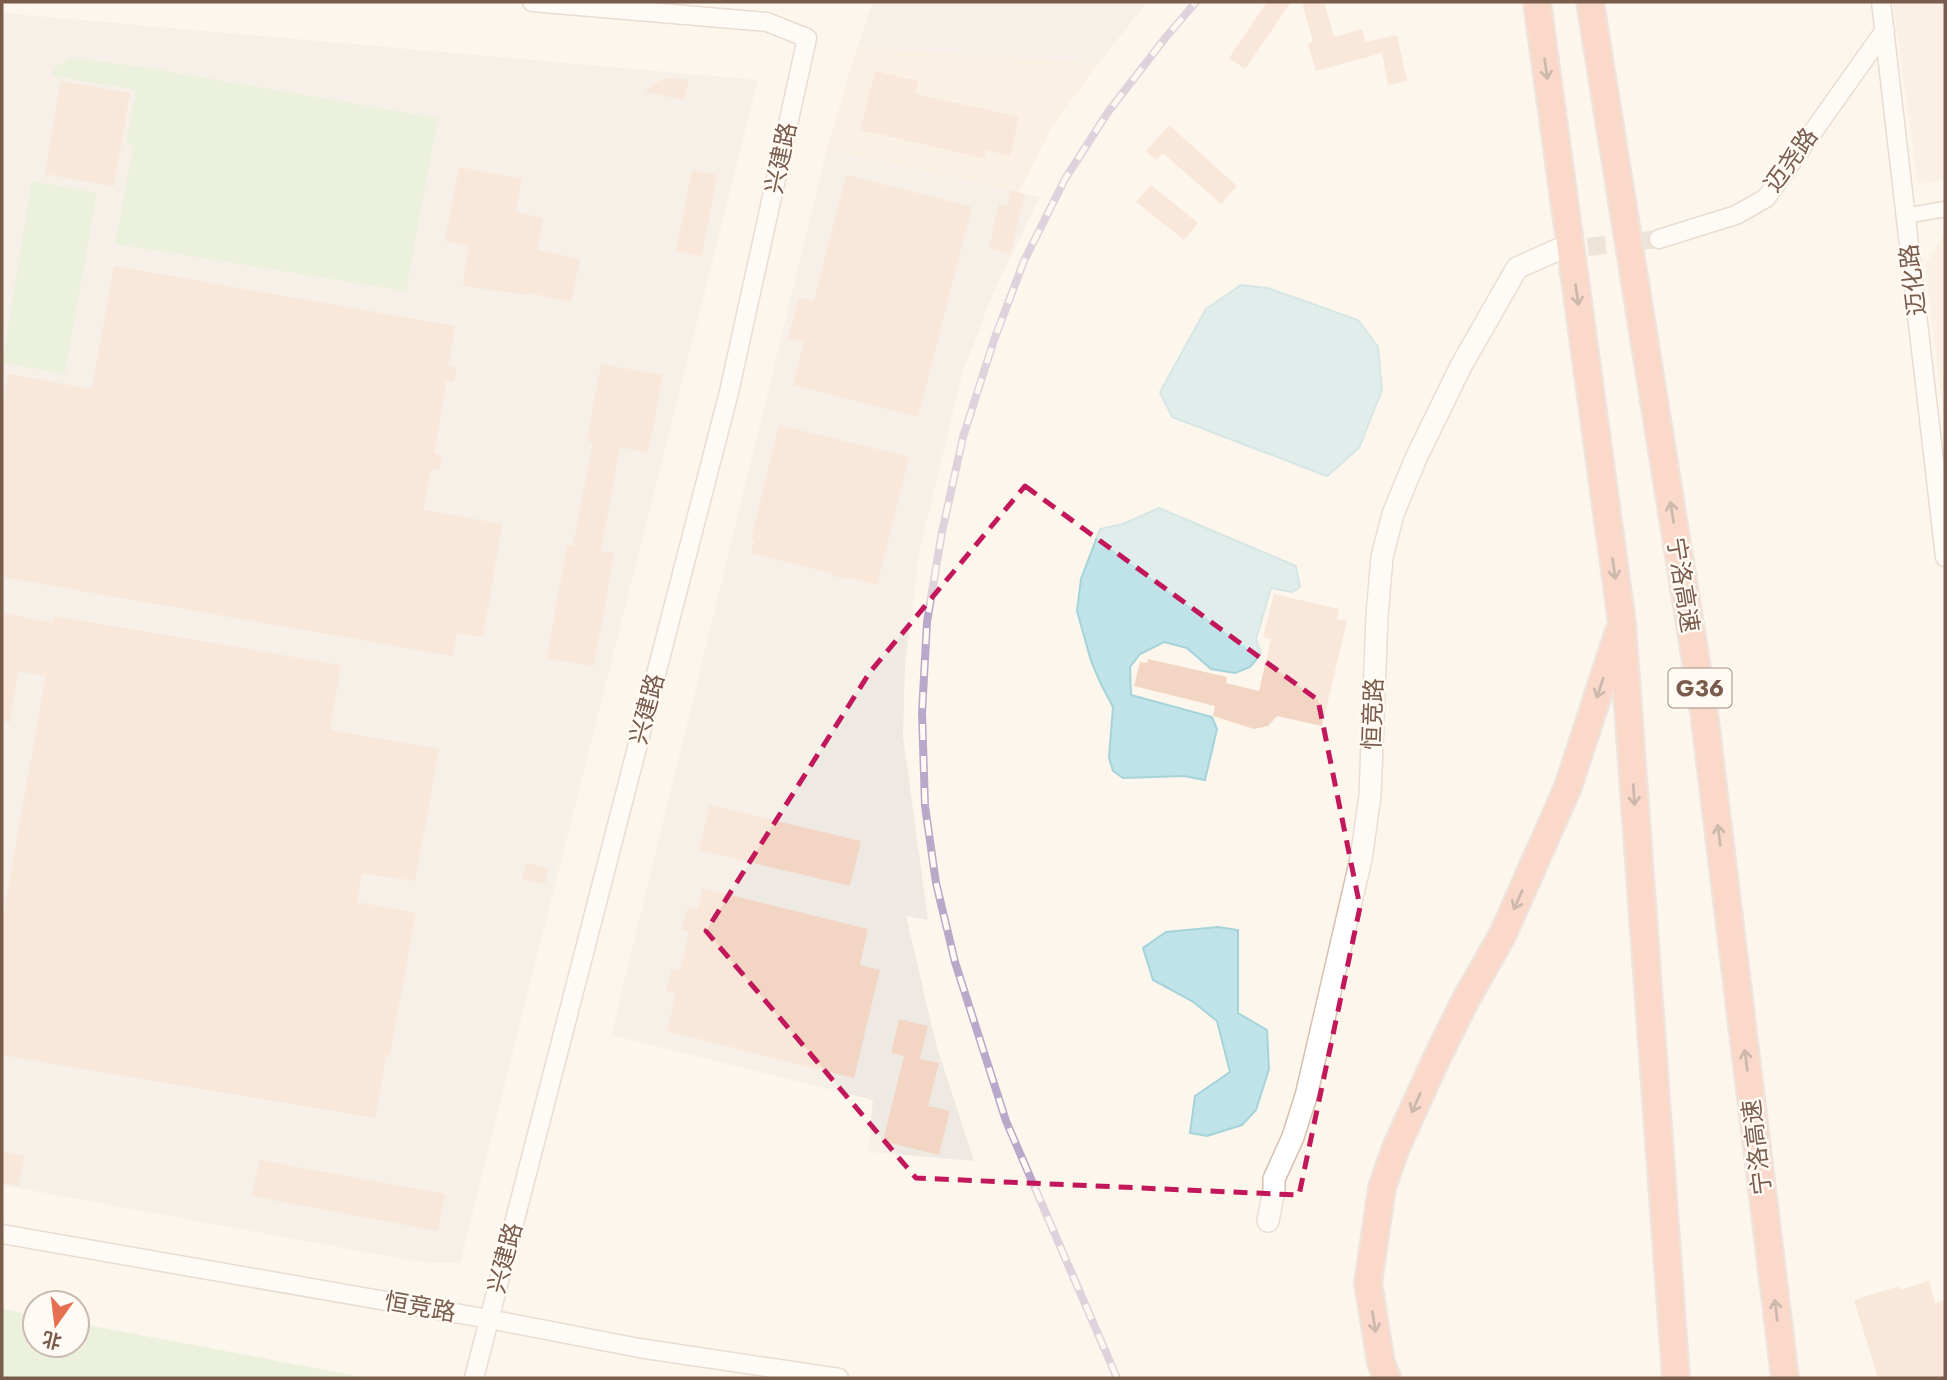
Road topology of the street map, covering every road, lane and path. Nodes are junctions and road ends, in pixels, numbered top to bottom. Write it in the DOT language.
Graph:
graph roads {
  1 [pos="532,2"];
  2 [pos="1536,2"];
  3 [pos="1590,2"];
  4 [pos="1881,2"];
  5 [pos="1885,30"];
  6 [pos="1945,209"];
  7 [pos="1905,216"];
  8 [pos="1659,239"];
  9 [pos="1557,250"];
  10 [pos="1945,557"];
  11 [pos="1622,623"];
  12 [pos="1268,1221"];
  13 [pos="2,1234"];
  14 [pos="489,1319"];
  15 [pos="474,1378"];
  16 [pos="839,1378"];
  17 [pos="1387,1378"];
  18 [pos="1676,1378"];
  19 [pos="1785,1378"];
  1 -- 14 [label="street, 兴建路"];
  2 -- 11 [label="highway, one-way"];
  19 -- 3 [label="highway, 宁洛高速 / G36, one-way"];
  4 -- 5 [label="street, 迈化路"];
  5 -- 7 [label="street, 迈化路"];
  5 -- 8 [label="street, 迈尧路"];
  6 -- 7 [label="street"];
  7 -- 10 [label="street, 迈化路"];
  9 -- 12 [label="main road, 恒竞路"];
  11 -- 17 [label="highway, one-way"];
  11 -- 18 [label="highway, one-way"];
  13 -- 14 [label="street, 恒竞路"];
  14 -- 15 [label="street, 兴建路"];
  14 -- 16 [label="street, 恒竞路"];
}
